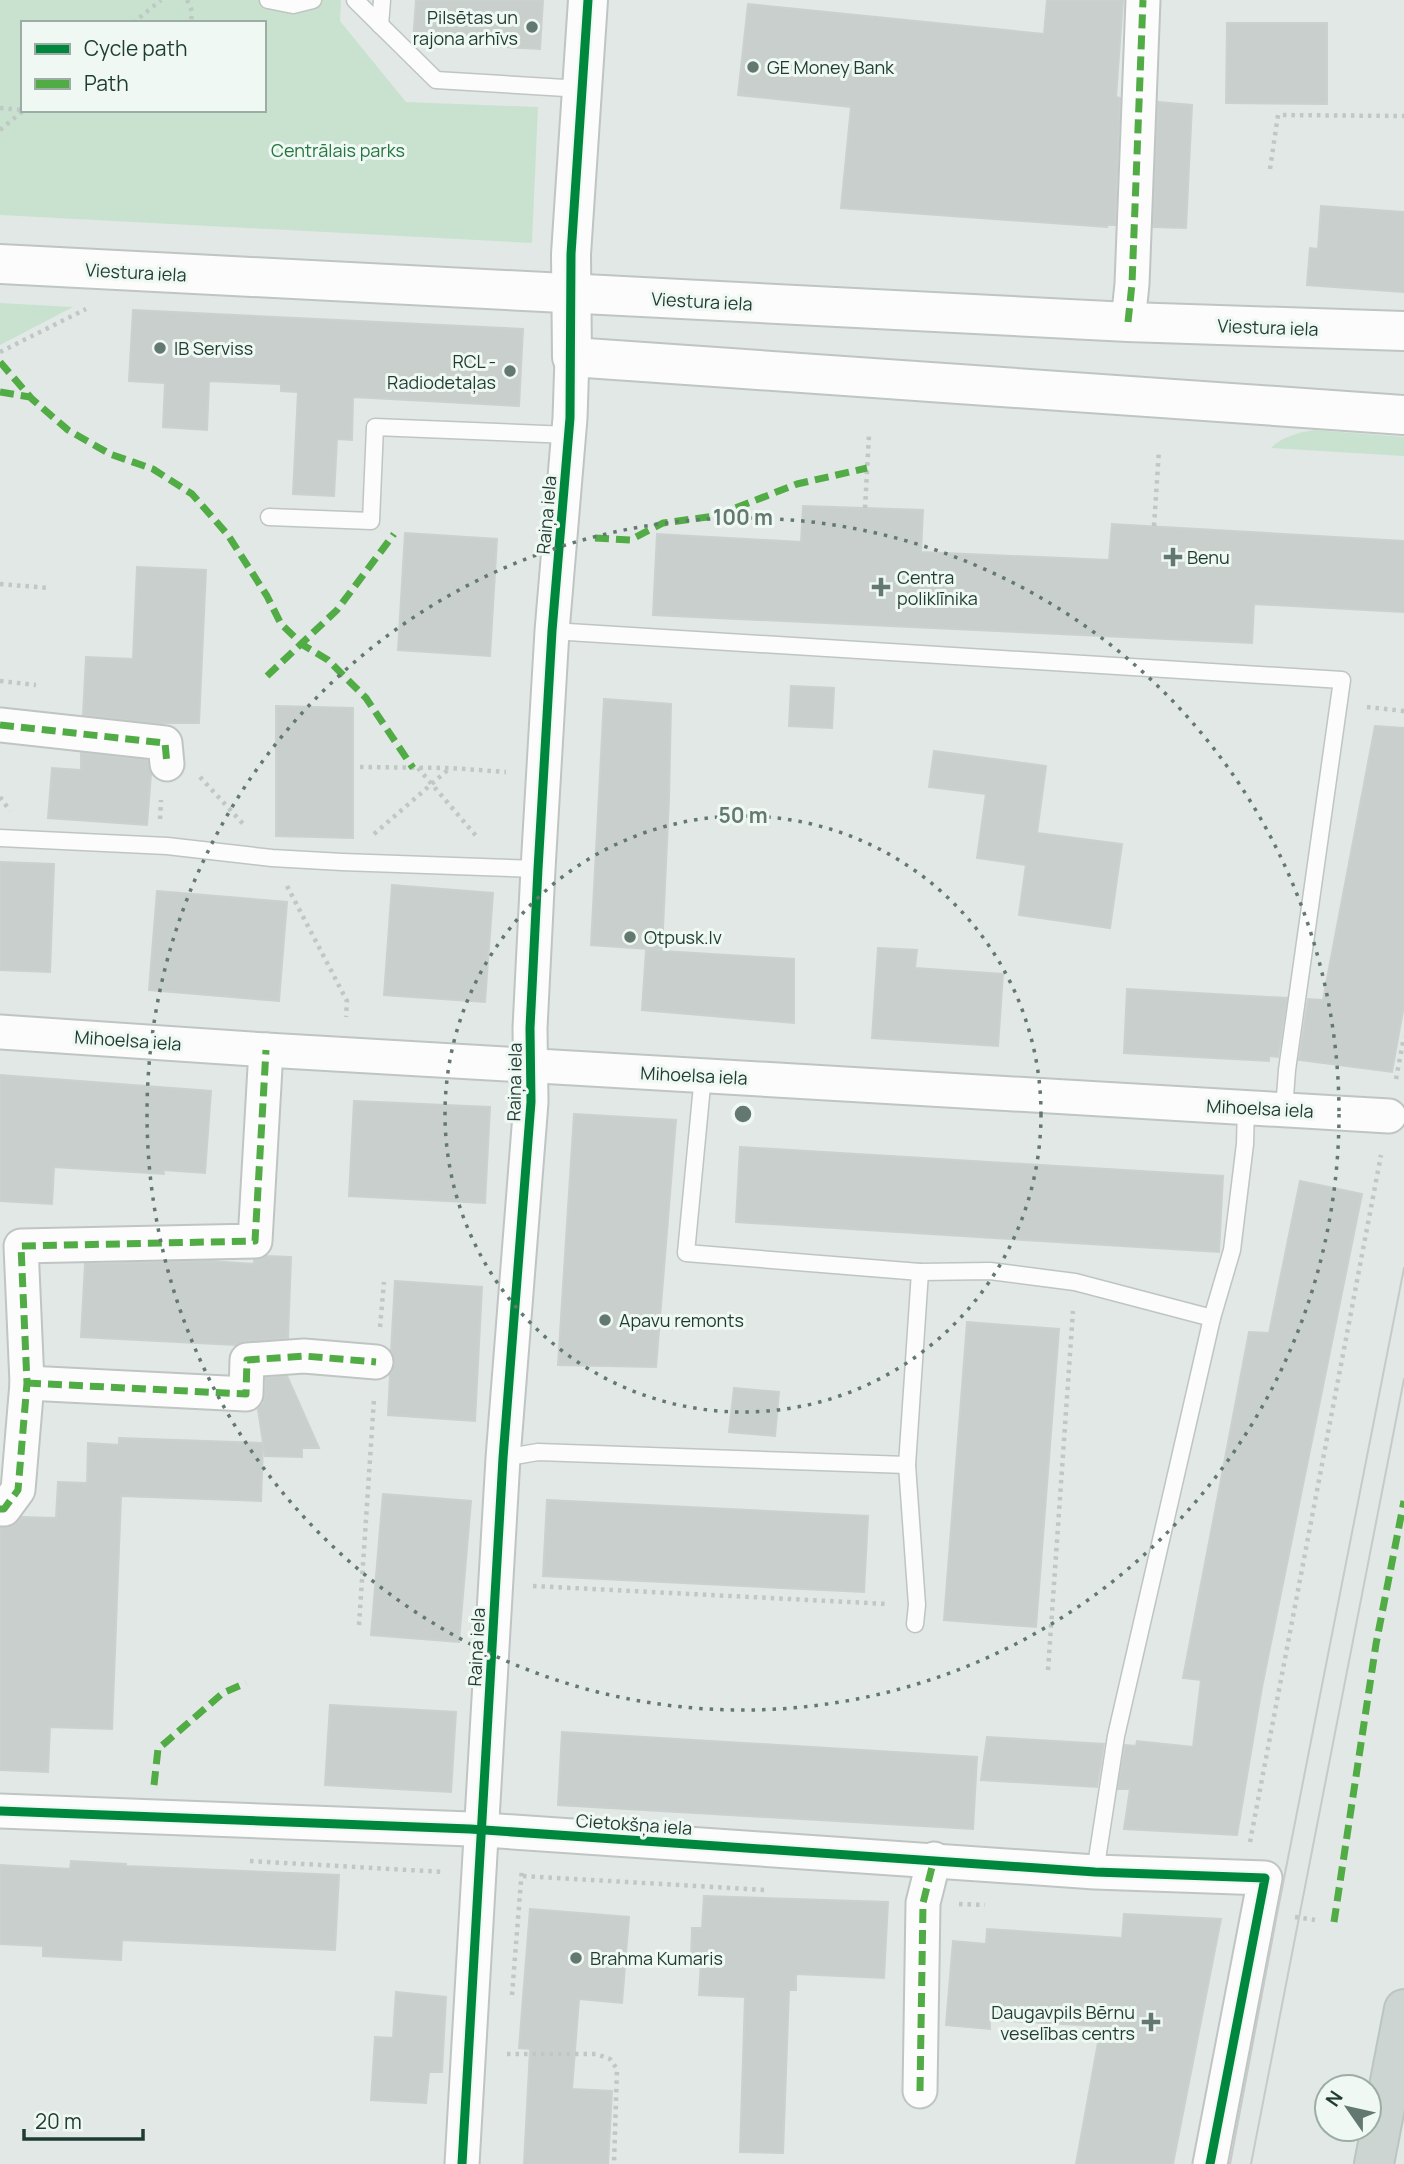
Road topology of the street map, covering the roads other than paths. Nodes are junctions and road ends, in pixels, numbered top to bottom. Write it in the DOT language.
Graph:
graph roads {
  1 [pos="268,0"];
  2 [pos="313,0"];
  3 [pos="355,0"];
  4 [pos="382,0"];
  5 [pos="588,0"];
  6 [pos="1143,0"];
  7 [pos="380,25"];
  8 [pos="582,89"];
  9 [pos="0,264"];
  10 [pos="571,293"];
  11 [pos="1128,322"];
  12 [pos="1404,331"];
  13 [pos="572,357"];
  14 [pos="1404,415"];
  15 [pos="569,435"];
  16 [pos="269,517"];
  17 [pos="552,631"];
  18 [pos="0,725"];
  19 [pos="167,764"];
  20 [pos="0,838"];
  21 [pos="538,869"];
  22 [pos="0,1032"];
  23 [pos="266,1049"];
  24 [pos="531,1065"];
  25 [pos="703,1075"];
  26 [pos="1246,1107"];
  27 [pos="1284,1110"];
  28 [pos="1389,1116"];
  29 [pos="919,1272"];
  30 [pos="1212,1318"];
  31 [pos="376,1362"];
  32 [pos="27,1383"];
  33 [pos="503,1458"];
  34 [pos="907,1465"];
  35 [pos="0,1509"];
  36 [pos="915,1624"];
  37 [pos="0,1811"];
  38 [pos="481,1829"];
  39 [pos="934,1859"];
  40 [pos="1095,1872"];
  41 [pos="1404,2009"];
  42 [pos="920,2091"];
  43 [pos="462,2164"];
  44 [pos="1210,2164"];
  45 [pos="1374,2164"];
  1 -- 2 [label="lane"];
  3 -- 7 [label="lane"];
  4 -- 7 [label="lane"];
  5 -- 8 [label="street, Raiņa iela"];
  6 -- 11 [label="street"];
  7 -- 8 [label="lane"];
  8 -- 10 [label="street, Raiņa iela"];
  9 -- 10 [label="street, Viestura iela"];
  10 -- 11 [label="street, Viestura iela"];
  10 -- 13 [label="street, Raiņa iela"];
  11 -- 12 [label="street, Viestura iela"];
  13 -- 14 [label="street"];
  13 -- 15 [label="street, Raiņa iela"];
  15 -- 16 [label="lane"];
  15 -- 17 [label="street, Raiņa iela"];
  17 -- 21 [label="street, Raiņa iela"];
  17 -- 27 [label="lane"];
  18 -- 19 [label="street"];
  20 -- 21 [label="lane"];
  21 -- 24 [label="street, Raiņa iela"];
  22 -- 23 [label="street, Mihoelsa iela"];
  23 -- 24 [label="street, Mihoelsa iela"];
  23 -- 32 [label="street"];
  24 -- 25 [label="street, Mihoelsa iela"];
  24 -- 33 [label="street, Raiņa iela"];
  25 -- 26 [label="street, Mihoelsa iela"];
  25 -- 29 [label="lane"];
  26 -- 27 [label="street, Mihoelsa iela"];
  26 -- 30 [label="lane"];
  27 -- 28 [label="street, Mihoelsa iela"];
  29 -- 30 [label="lane"];
  29 -- 34 [label="lane"];
  30 -- 40 [label="lane"];
  31 -- 32 [label="street"];
  32 -- 35 [label="street"];
  33 -- 34 [label="lane"];
  33 -- 38 [label="street, Raiņa iela"];
  34 -- 36 [label="lane"];
  37 -- 38 [label="street, Cietokšņa iela"];
  38 -- 39 [label="street, Cietokšņa iela"];
  38 -- 43 [label="street, Raiņa iela"];
  39 -- 40 [label="street, Cietokšņa iela"];
  39 -- 42 [label="street"];
  40 -- 44 [label="street, Cietokšņa iela"];
  41 -- 45 [label="main road"];
}
